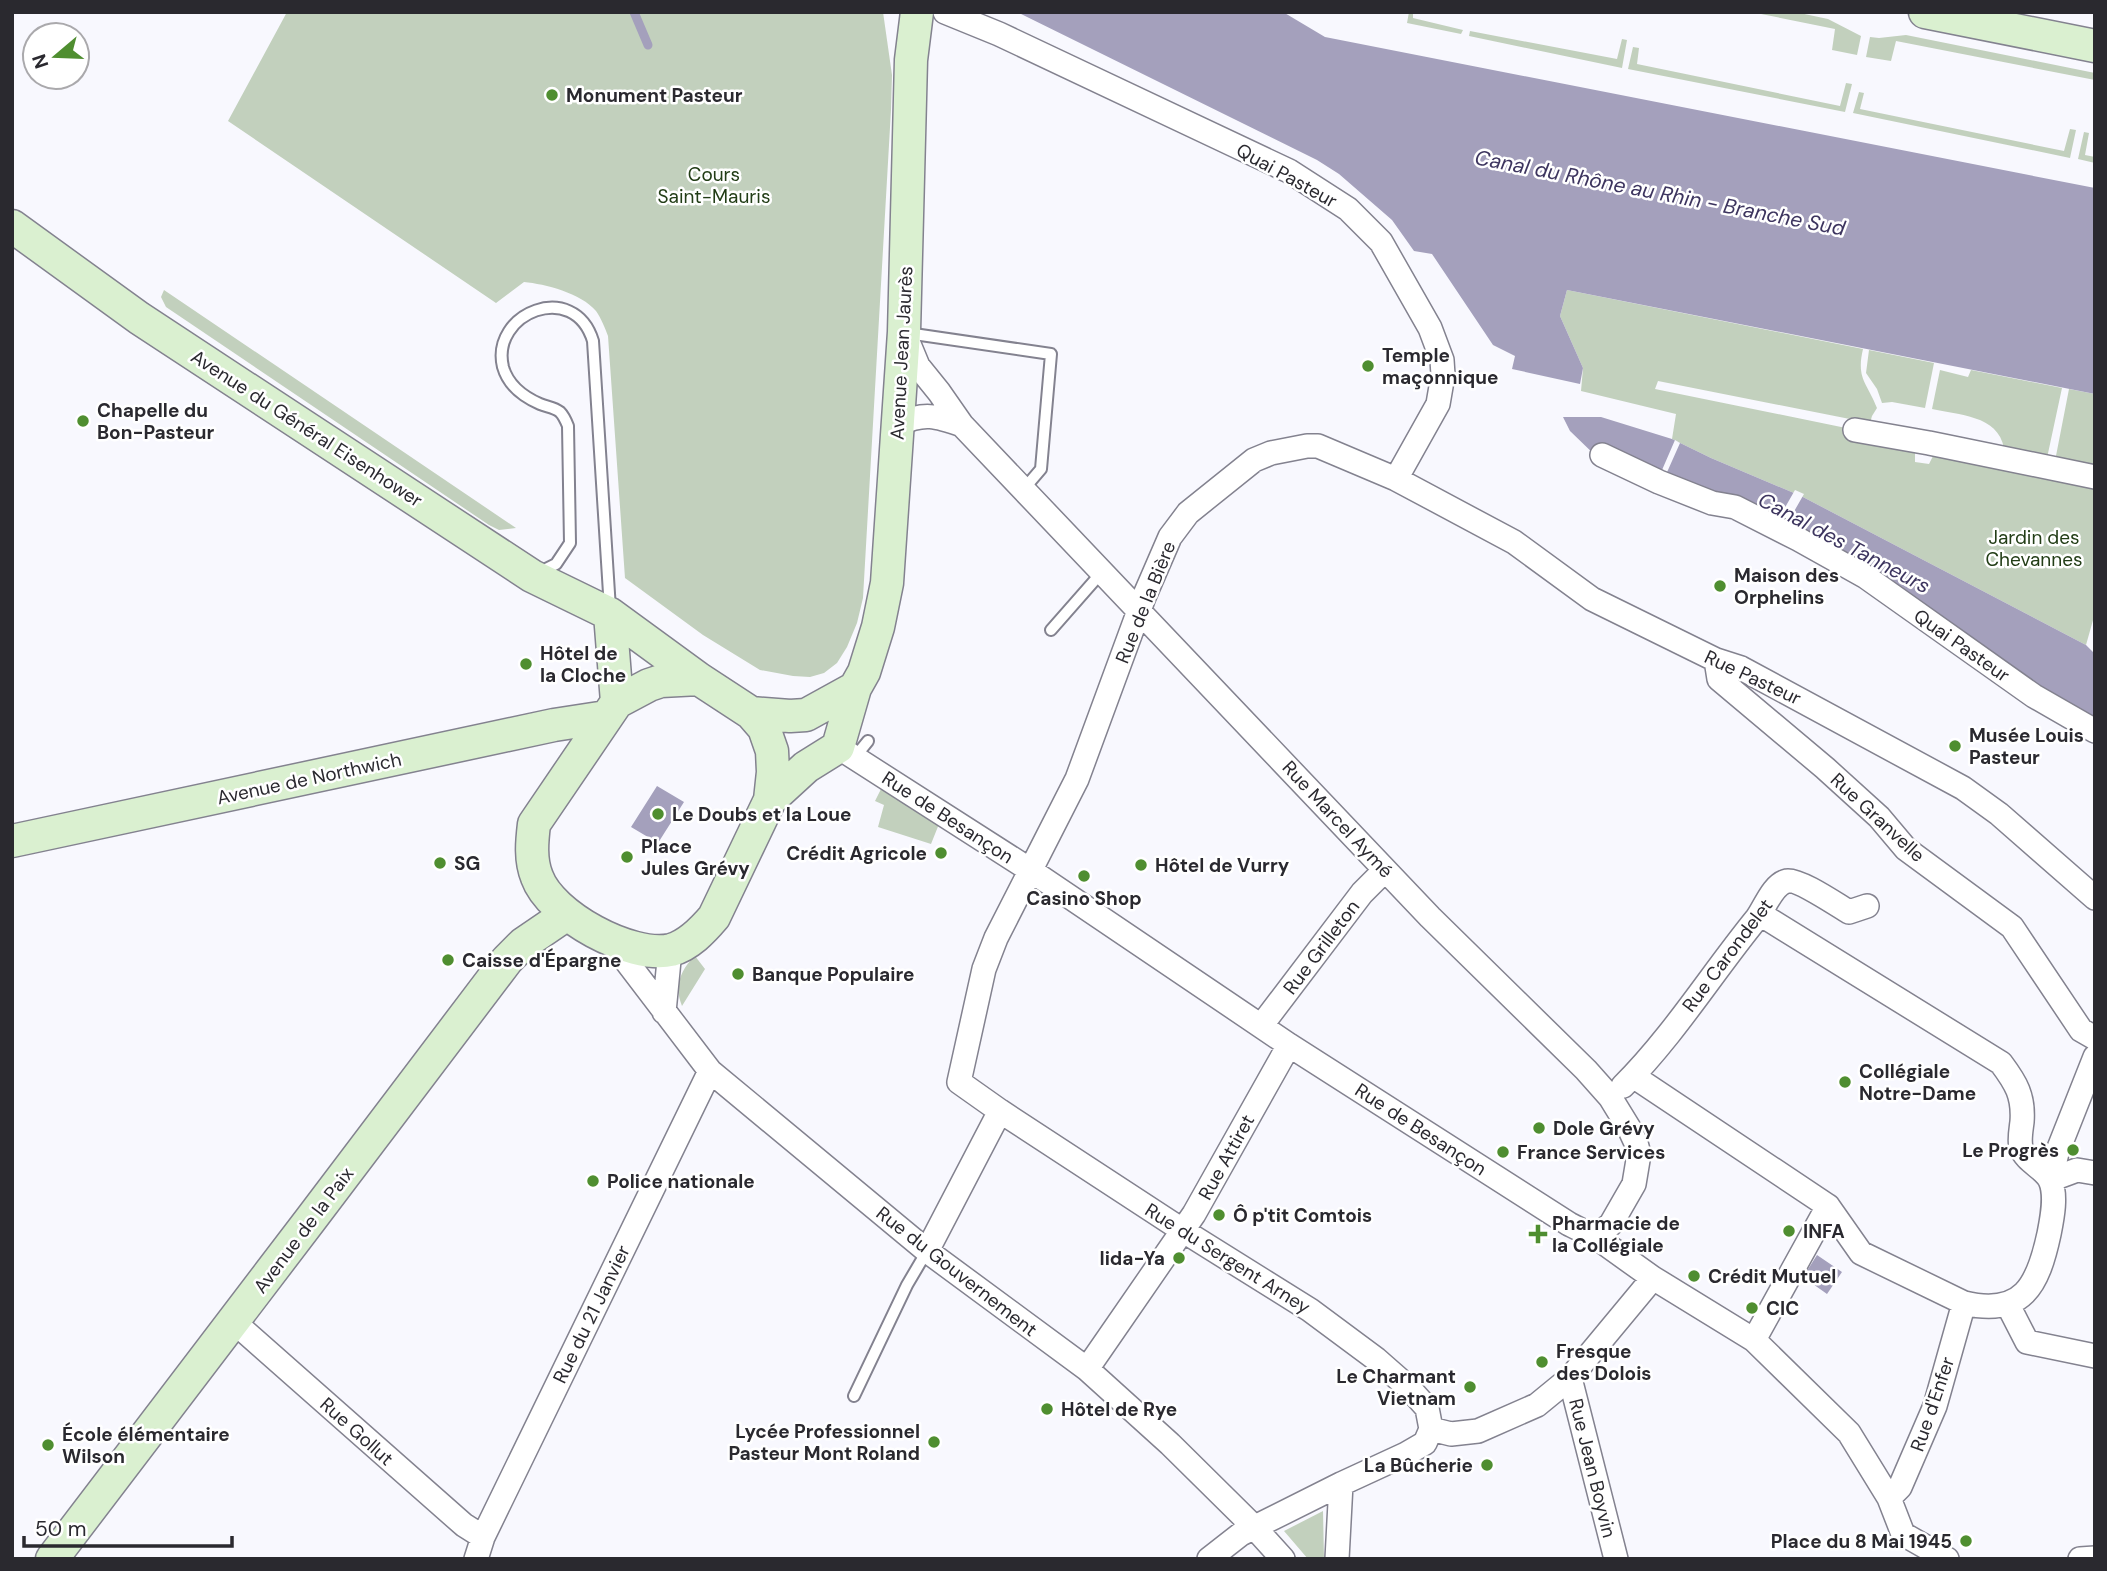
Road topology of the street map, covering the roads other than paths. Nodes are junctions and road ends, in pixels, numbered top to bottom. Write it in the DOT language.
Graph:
graph roads {
  1 [pos="917,12"];
  2 [pos="945,12"];
  3 [pos="1925,12"];
  4 [pos="2095,46"];
  5 [pos="12,226"];
  6 [pos="904,332"];
  7 [pos="899,424"];
  8 [pos="962,425"];
  9 [pos="1855,430"];
  10 [pos="1602,455"];
  11 [pos="2095,477"];
  12 [pos="1396,479"];
  13 [pos="1023,490"];
  14 [pos="1102,572"];
  15 [pos="532,576"];
  16 [pos="1140,612"];
  17 [pos="610,614"];
  18 [pos="1051,630"];
  19 [pos="1716,660"];
  20 [pos="699,679"];
  21 [pos="855,688"];
  22 [pos="611,709"];
  23 [pos="751,713"];
  24 [pos="2095,731"];
  25 [pos="853,748"];
  26 [pos="771,800"];
  27 [pos="12,841"];
  28 [pos="1030,870"];
  29 [pos="1385,870"];
  30 [pos="2095,898"];
  31 [pos="1867,906"];
  32 [pos="567,914"];
  33 [pos="1760,914"];
  34 [pos="611,940"];
  35 [pos="670,950"];
  36 [pos="664,1012"];
  37 [pos="1261,1026"];
  38 [pos="2095,1038"];
  39 [pos="1289,1045"];
  40 [pos="2095,1057"];
  41 [pos="710,1071"];
  42 [pos="1633,1076"];
  43 [pos="1610,1097"];
  44 [pos="1000,1111"];
  45 [pos="2095,1173"];
  46 [pos="2050,1180"];
  47 [pos="1828,1206"];
  48 [pos="1182,1230"];
  49 [pos="1600,1233"];
  50 [pos="927,1251"];
  51 [pos="1653,1278"];
  52 [pos="1964,1303"];
  53 [pos="2008,1305"];
  54 [pos="234,1322"];
  55 [pos="1754,1340"];
  56 [pos="2095,1356"];
  57 [pos="1087,1370"];
  58 [pos="1570,1377"];
  59 [pos="854,1396"];
  60 [pos="1431,1429"];
  61 [pos="1341,1484"];
  62 [pos="1889,1498"];
  63 [pos="1254,1527"];
  64 [pos="483,1536"];
  65 [pos="2095,1558"];
  66 [pos="52,1559"];
  67 [pos="476,1559"];
  68 [pos="1209,1559"];
  69 [pos="1283,1559"];
  70 [pos="1337,1559"];
  71 [pos="1616,1559"];
  72 [pos="1947,1559"];
  73 [pos="2080,1559"];
  1 -- 6 [label="main road, Avenue Jean Jaurès"];
  2 -- 12 [label="street, Quai Pasteur"];
  3 -- 4 [label="main road"];
  5 -- 15 [label="main road, Avenue du Général Eisenhower"];
  6 -- 7 [label="main road, Avenue Jean Jaurès"];
  6 -- 8 [label="street, Rue Marcel Aymé"];
  6 -- 13 [label="lane"];
  7 -- 8 [label="street"];
  7 -- 21 [label="main road, Avenue Jean Jaurès"];
  8 -- 13 [label="street, Rue Marcel Aymé"];
  9 -- 11 [label="street"];
  10 -- 24 [label="street, Quai Pasteur"];
  12 -- 16 [label="street, Rue de la Bière"];
  12 -- 19 [label="street, Rue Pasteur"];
  13 -- 14 [label="street, Rue Marcel Aymé"];
  14 -- 16 [label="street, Rue Marcel Aymé"];
  14 -- 18 [label="lane"];
  15 -- 17 [label="main road, Avenue du Général Eisenhower"];
  15 -- 17 [label="lane"];
  16 -- 28 [label="street, Rue de la Bière"];
  16 -- 29 [label="street, Rue Marcel Aymé"];
  17 -- 20 [label="main road, Avenue du Général Eisenhower"];
  17 -- 22 [label="main road"];
  19 -- 30 [label="street, Rue Pasteur"];
  19 -- 38 [label="street, Rue Granvelle"];
  20 -- 22 [label="main road"];
  20 -- 23 [label="main road"];
  21 -- 23 [label="main road"];
  21 -- 25 [label="main road, Avenue Jean Jaurès"];
  22 -- 27 [label="main road, Avenue de Northwich"];
  22 -- 32 [label="main road"];
  23 -- 26 [label="main road"];
  25 -- 26 [label="main road"];
  25 -- 28 [label="street, Rue de Besançon"];
  26 -- 35 [label="main road"];
  28 -- 37 [label="street, Rue de Besançon"];
  28 -- 44 [label="street, Rue de la Bière"];
  29 -- 37 [label="street, Rue Grilleton"];
  29 -- 43 [label="street, Rue Marcel Aymé"];
  31 -- 33 [label="street, Rue Carondelet"];
  32 -- 34 [label="main road"];
  32 -- 54 [label="main road, Avenue de la Paix"];
  33 -- 42 [label="street, Rue Carondelet"];
  33 -- 46 [label="street"];
  34 -- 35 [label="main road"];
  34 -- 36 [label="street, Rue du Gouvernement"];
  35 -- 36 [label="street"];
  36 -- 41 [label="street, Rue du Gouvernement"];
  37 -- 39 [label="street, Rue de Besançon"];
  39 -- 48 [label="street, Rue Attiret"];
  39 -- 49 [label="street, Rue de Besançon"];
  40 -- 46 [label="street"];
  41 -- 50 [label="street, Rue du Gouvernement"];
  41 -- 64 [label="street, Rue du 21 Janvier"];
  42 -- 43 [label="street, Rue Carondelet"];
  42 -- 47 [label="street"];
  43 -- 49 [label="street, Rue Marcel Aymé"];
  44 -- 48 [label="street, Rue du Sergent Arney"];
  44 -- 50 [label="street"];
  45 -- 46 [label="street"];
  46 -- 53 [label="street"];
  47 -- 52 [label="street"];
  47 -- 55 [label="street"];
  48 -- 57 [label="street, Rue Attiret"];
  48 -- 60 [label="street, Rue du Sergent Arney"];
  49 -- 51 [label="street, Rue de Besançon"];
  50 -- 57 [label="street, Rue du Gouvernement"];
  50 -- 59 [label="lane"];
  51 -- 55 [label="street, Rue de Besançon"];
  51 -- 58 [label="street"];
  52 -- 53 [label="street"];
  52 -- 62 [label="street, Rue d'Enfer"];
  53 -- 56 [label="street"];
  54 -- 64 [label="street, Rue Gollut"];
  54 -- 66 [label="main road, Avenue de la Paix"];
  55 -- 62 [label="street, Rue de Besançon"];
  57 -- 63 [label="street, Rue du Gouvernement"];
  58 -- 60 [label="street"];
  58 -- 71 [label="street, Rue Jean Boyvin"];
  60 -- 61 [label="street"];
  61 -- 63 [label="street"];
  61 -- 70 [label="street"];
  62 -- 72 [label="street, Rue de Besançon"];
  63 -- 68 [label="street"];
  63 -- 69 [label="street, Rue du Gouvernement"];
  64 -- 67 [label="street, Rue du 21 Janvier"];
  65 -- 73 [label="street"];
}
